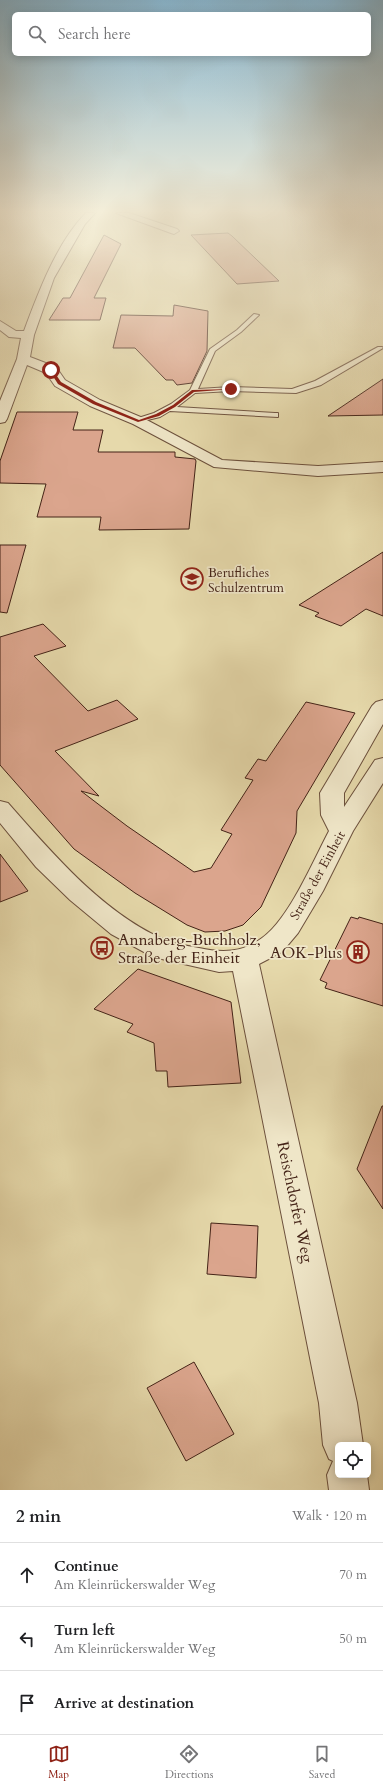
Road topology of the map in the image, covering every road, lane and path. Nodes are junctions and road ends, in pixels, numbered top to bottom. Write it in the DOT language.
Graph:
graph roads {
  1 [pos="47,283"];
  2 [pos="256,315"];
  3 [pos="0,325"];
  4 [pos="28,334"];
  5 [pos="380,348"];
  6 [pos="24,359"];
  7 [pos="193,391"];
  8 [pos="168,409"];
  9 [pos="275,415"];
  10 [pos="0,420"];
  11 [pos="138,421"];
  12 [pos="383,467"];
  13 [pos="383,706"];
  14 [pos="383,765"];
  15 [pos="0,808"];
  16 [pos="340,831"];
  17 [pos="244,960"];
  18 [pos="343,1442"];
  19 [pos="347,1478"];
  20 [pos="349,1490"];
  1 -- 4 [label="street"];
  2 -- 7 [label="lane"];
  3 -- 4 [label="street"];
  4 -- 6 [label="street"];
  5 -- 7 [label="lane"];
  6 -- 10 [label="street"];
  6 -- 11 [label="street"];
  7 -- 8 [label="lane"];
  8 -- 9 [label="lane"];
  8 -- 11 [label="lane"];
  11 -- 12 [label="street"];
  13 -- 16 [label="street"];
  14 -- 16 [label="street, Straße der Einheit"];
  15 -- 17 [label="street, Straße der Einheit"];
  16 -- 17 [label="street, Straße der Einheit"];
  17 -- 18 [label="street, Reischdorfer Weg"];
  19 -- 20 [label="street"];
}
